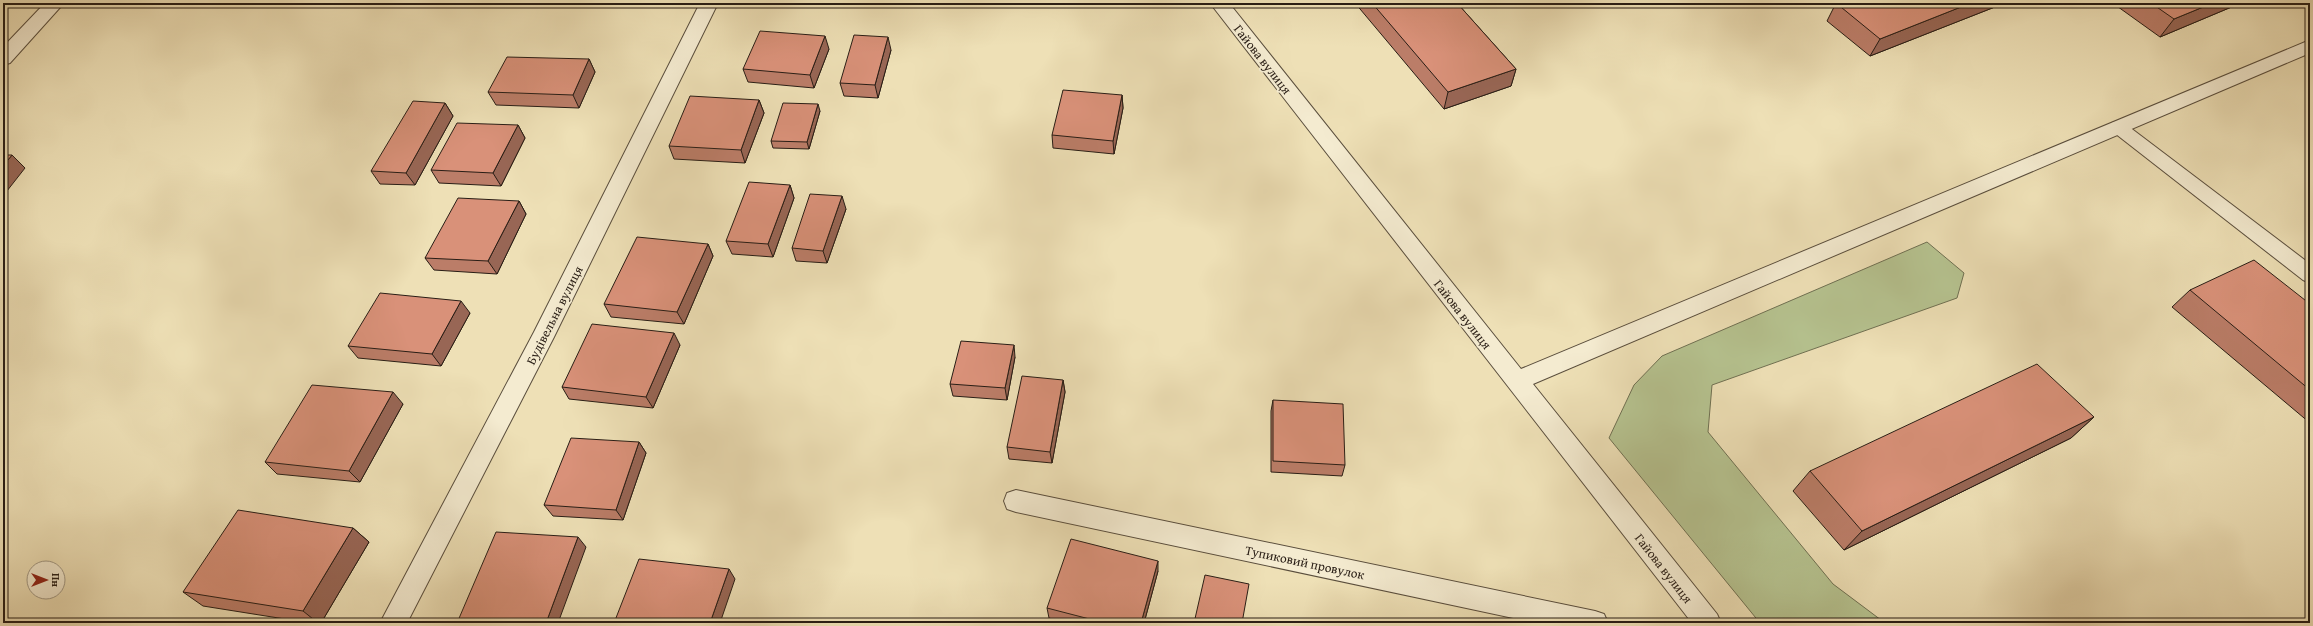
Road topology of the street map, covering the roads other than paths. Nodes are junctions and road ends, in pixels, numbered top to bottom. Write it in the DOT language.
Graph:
graph roads {
  1 [pos="55,3"];
  2 [pos="709,3"];
  3 [pos="1219,3"];
  4 [pos="2310,46"];
  5 [pos="3,59"];
  6 [pos="2118,127"];
  7 [pos="2310,275"];
  8 [pos="1516,381"];
  9 [pos="1016,501"];
  10 [pos="393,623"];
  11 [pos="1595,623"];
  12 [pos="1708,623"];
  1 -- 5 [label="street"];
  2 -- 10 [label="street, Будівельна вулиця"];
  3 -- 8 [label="street, Гайова вулиця"];
  4 -- 6 [label="street"];
  6 -- 7 [label="lane"];
  6 -- 8 [label="street"];
  8 -- 12 [label="street, Гайова вулиця"];
  9 -- 11 [label="street, Тупиковий провулок"];
}
